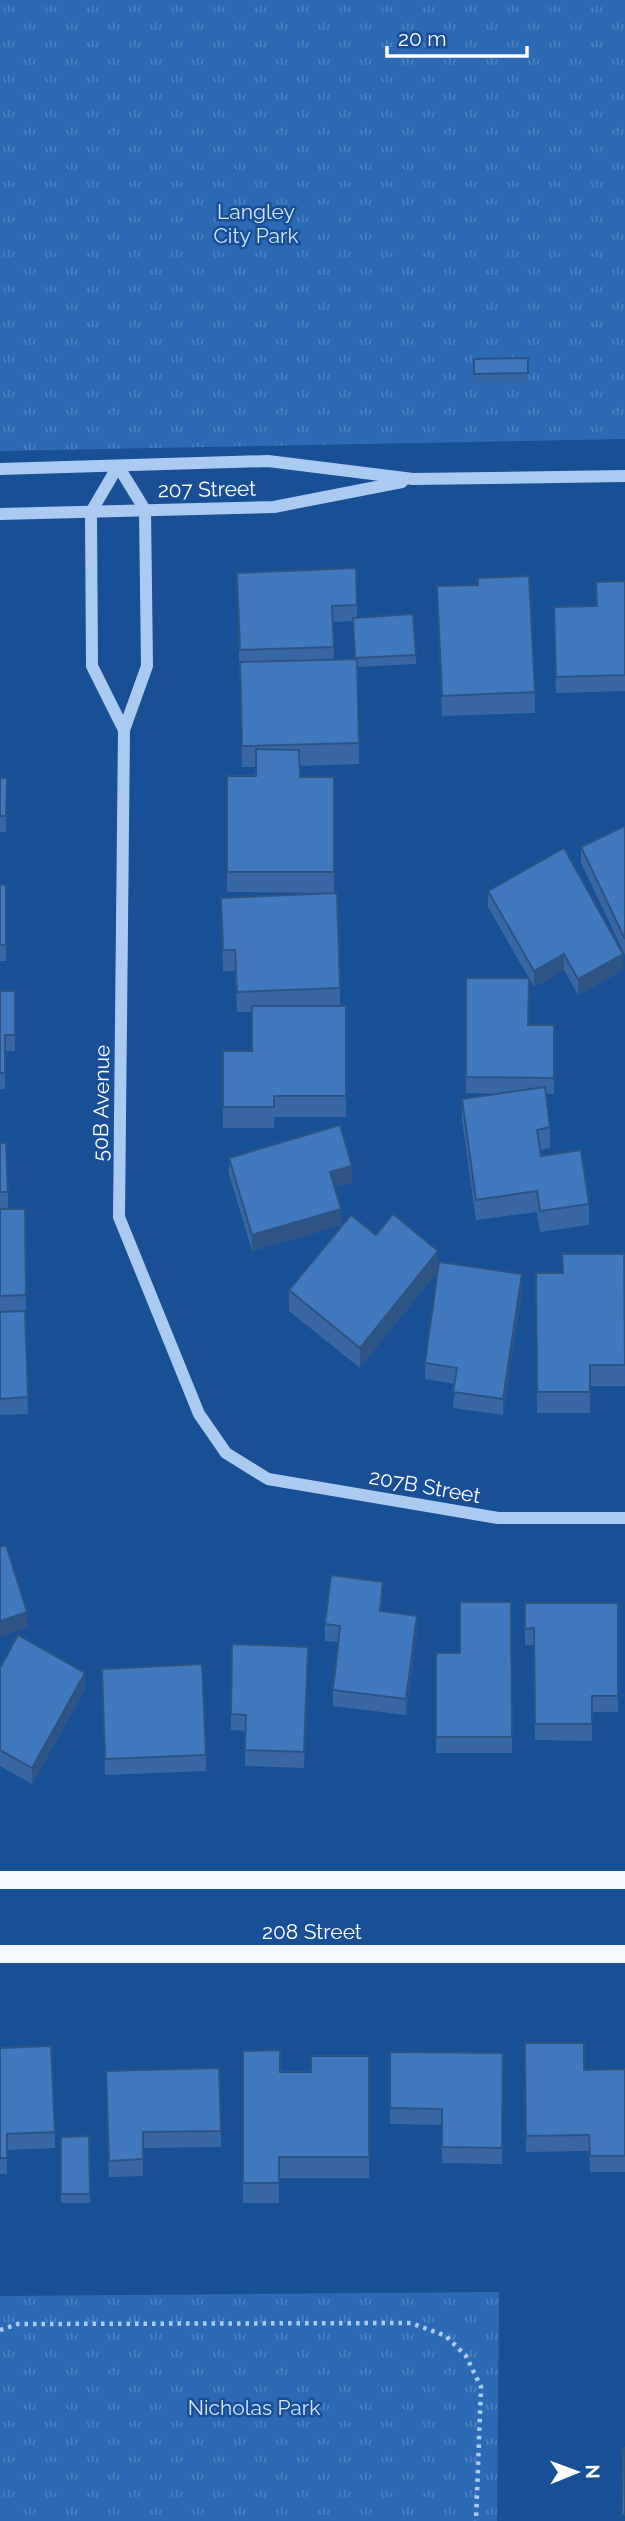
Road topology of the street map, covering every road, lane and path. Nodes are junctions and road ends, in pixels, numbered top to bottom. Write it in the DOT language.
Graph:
graph roads {
  1 [pos="118,466"];
  2 [pos="0,469"];
  3 [pos="625,476"];
  4 [pos="413,479"];
  5 [pos="145,510"];
  6 [pos="91,512"];
  7 [pos="0,514"];
  8 [pos="124,730"];
  9 [pos="226,1453"];
  10 [pos="625,1518"];
  11 [pos="0,1880"];
  12 [pos="625,1880"];
  13 [pos="0,1954"];
  14 [pos="625,1954"];
  15 [pos="0,2330"];
  16 [pos="476,2521"];
  1 -- 2 [label="street, 207 Street"];
  1 -- 4 [label="street, 207 Street"];
  1 -- 5 [label="street"];
  1 -- 6 [label="street"];
  3 -- 4 [label="street, 207 Street"];
  4 -- 5 [label="street, 207 Street"];
  5 -- 6 [label="street, 207 Street"];
  5 -- 8 [label="street, 50B Avenue"];
  6 -- 7 [label="street, 207 Street"];
  6 -- 8 [label="street, 50B Avenue"];
  8 -- 9 [label="street, 50B Avenue"];
  9 -- 10 [label="street, 207B Street"];
  11 -- 12 [label="main road"];
  13 -- 14 [label="main road, 208 Street"];
  15 -- 16 [label="path"];
}
